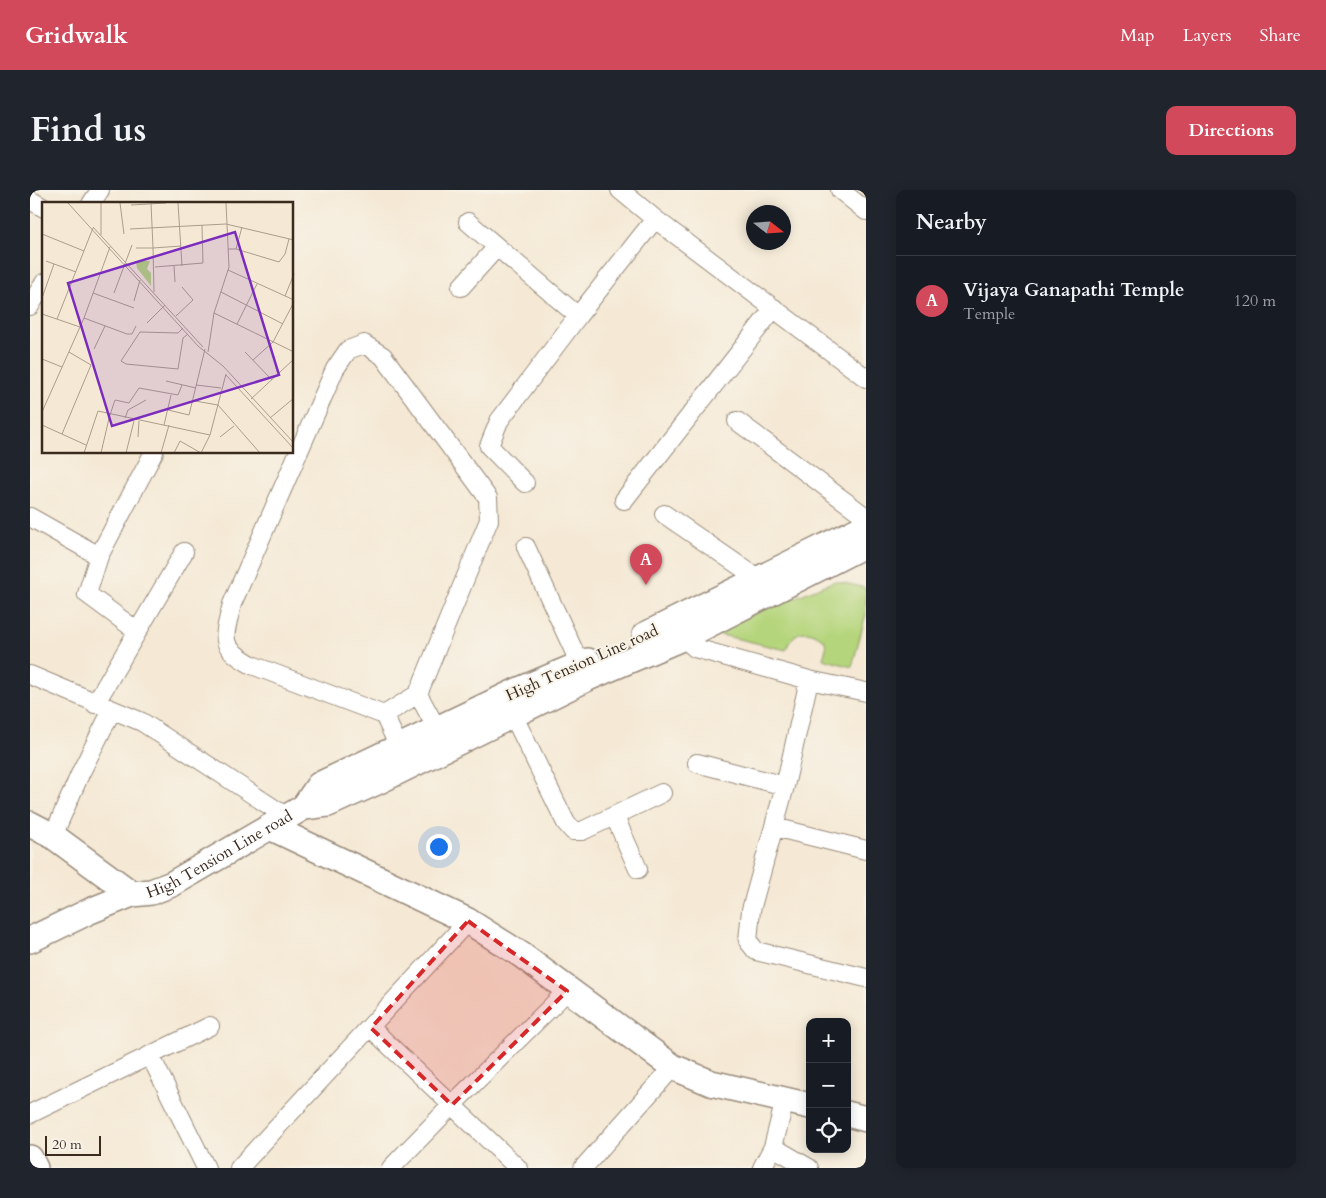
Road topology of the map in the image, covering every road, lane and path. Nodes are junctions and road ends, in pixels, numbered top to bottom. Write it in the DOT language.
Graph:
graph roads {
  1 [pos="620,190"];
  2 [pos="840,190"];
  3 [pos="30,200"];
  4 [pos="42,207"];
  5 [pos="866,211"];
  6 [pos="655,219"];
  7 [pos="468,222"];
  8 [pos="497,247"];
  9 [pos="42,287"];
  10 [pos="461,287"];
  11 [pos="30,306"];
  12 [pos="774,308"];
  13 [pos="578,316"];
  14 [pos="866,378"];
  15 [pos="737,421"];
  16 [pos="153,454"];
  17 [pos="525,483"];
  18 [pos="624,500"];
  19 [pos="664,514"];
  20 [pos="866,517"];
  21 [pos="30,518"];
  22 [pos="866,526"];
  23 [pos="866,544"];
  24 [pos="526,547"];
  25 [pos="184,552"];
  26 [pos="99,556"];
  27 [pos="766,583"];
  28 [pos="137,631"];
  29 [pos="677,631"];
  30 [pos="585,671"];
  31 [pos="30,675"];
  32 [pos="808,680"];
  33 [pos="866,692"];
  34 [pos="418,694"];
  35 [pos="95,704"];
  36 [pos="112,710"];
  37 [pos="384,715"];
  38 [pos="513,715"];
  39 [pos="437,730"];
  40 [pos="399,748"];
  41 [pos="697,763"];
  42 [pos="785,786"];
  43 [pos="662,793"];
  44 [pos="287,817"];
  45 [pos="615,817"];
  46 [pos="30,824"];
  47 [pos="774,826"];
  48 [pos="53,836"];
  49 [pos="866,850"];
  50 [pos="638,869"];
  51 [pos="123,888"];
  52 [pos="468,921"];
  53 [pos="30,923"];
  54 [pos="30,940"];
  55 [pos="866,978"];
  56 [pos="567,991"];
  57 [pos="210,1026"];
  58 [pos="371,1028"];
  59 [pos="150,1055"];
  60 [pos="673,1067"];
  61 [pos="785,1100"];
  62 [pos="452,1104"];
  63 [pos="806,1105"];
  64 [pos="30,1114"];
  65 [pos="851,1115"];
  66 [pos="866,1119"];
  67 [pos="773,1147"];
  68 [pos="30,1158"];
  69 [pos="35,1168"];
  70 [pos="206,1168"];
  71 [pos="239,1168"];
  72 [pos="392,1168"];
  73 [pos="518,1168"];
  74 [pos="584,1168"];
  75 [pos="762,1168"];
  76 [pos="809,1168"];
  1 -- 6 [label="street"];
  2 -- 5 [label="street"];
  3 -- 4 [label="street"];
  6 -- 12 [label="street"];
  6 -- 13 [label="street"];
  7 -- 8 [label="street"];
  8 -- 10 [label="street"];
  8 -- 13 [label="street"];
  9 -- 11 [label="street"];
  12 -- 14 [label="street"];
  12 -- 18 [label="street"];
  13 -- 17 [label="street"];
  15 -- 20 [label="street"];
  16 -- 26 [label="street"];
  19 -- 27 [label="street"];
  21 -- 26 [label="street"];
  22 -- 27 [label="street, High Tension Line road"];
  23 -- 27 [label="street, High Tension Line road"];
  24 -- 30 [label="street"];
  25 -- 28 [label="street"];
  26 -- 28 [label="street"];
  27 -- 29 [label="street, High Tension Line road"];
  28 -- 35 [label="street"];
  29 -- 30 [label="street, High Tension Line road"];
  29 -- 32 [label="street"];
  30 -- 38 [label="street, High Tension Line road"];
  30 -- 39 [label="street, High Tension Line road"];
  31 -- 35 [label="street"];
  32 -- 33 [label="street"];
  32 -- 42 [label="street"];
  34 -- 37 [label="street"];
  34 -- 37 [label="street"];
  34 -- 39 [label="street"];
  35 -- 36 [label="street"];
  36 -- 44 [label="street"];
  36 -- 48 [label="street"];
  37 -- 40 [label="street"];
  38 -- 44 [label="street, High Tension Line road"];
  38 -- 45 [label="street"];
  39 -- 40 [label="street, High Tension Line road"];
  40 -- 44 [label="street, High Tension Line road"];
  41 -- 42 [label="street"];
  42 -- 47 [label="street"];
  43 -- 45 [label="street"];
  44 -- 51 [label="street, High Tension Line road"];
  44 -- 52 [label="street"];
  45 -- 50 [label="street"];
  46 -- 48 [label="street"];
  47 -- 49 [label="street"];
  47 -- 55 [label="street"];
  48 -- 51 [label="street"];
  51 -- 53 [label="street"];
  51 -- 54 [label="street"];
  52 -- 56 [label="street"];
  52 -- 58 [label="street"];
  56 -- 60 [label="street"];
  56 -- 62 [label="street"];
  57 -- 59 [label="street"];
  58 -- 62 [label="street"];
  58 -- 71 [label="street"];
  59 -- 64 [label="street"];
  59 -- 70 [label="street"];
  60 -- 61 [label="street"];
  60 -- 74 [label="street"];
  61 -- 63 [label="street"];
  61 -- 67 [label="street"];
  62 -- 72 [label="street"];
  62 -- 73 [label="street"];
  65 -- 66 [label="street"];
  67 -- 75 [label="street"];
  67 -- 76 [label="street"];
  68 -- 69 [label="street"];
}
